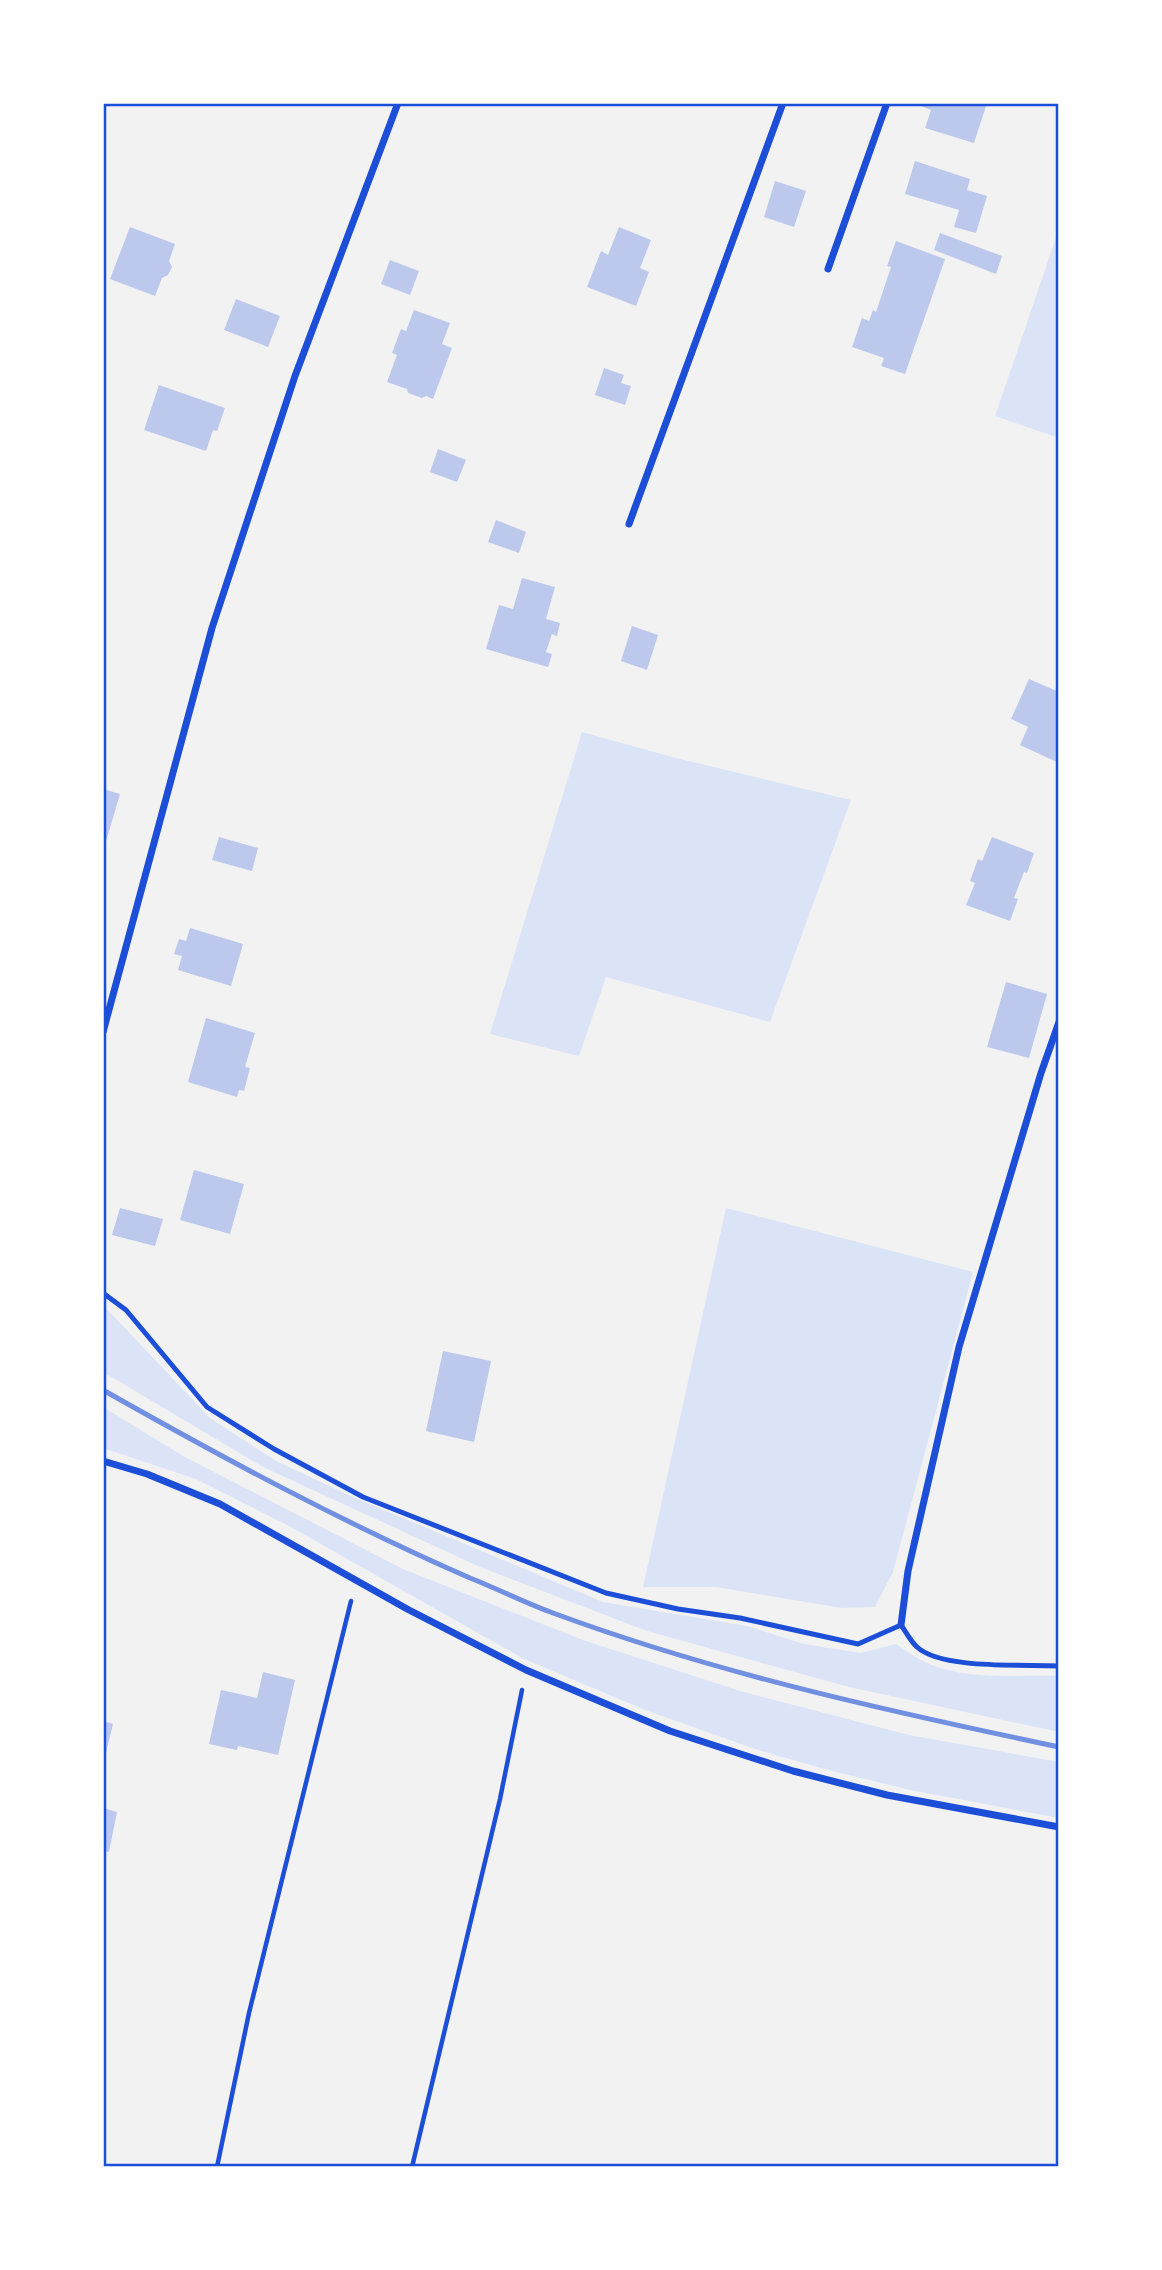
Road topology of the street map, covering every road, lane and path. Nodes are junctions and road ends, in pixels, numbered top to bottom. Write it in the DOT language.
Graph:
graph roads {
  1 [pos="398,103"];
  2 [pos="783,103"];
  3 [pos="887,103"];
  4 [pos="828,269"];
  5 [pos="629,524"];
  6 [pos="1059,1022"];
  7 [pos="103,1032"];
  8 [pos="103,1293"];
  9 [pos="103,1461"];
  10 [pos="356,1580"];
  11 [pos="901,1625"];
  12 [pos="1059,1666"];
  13 [pos="526,1670"];
  14 [pos="1059,1827"];
  15 [pos="217,2167"];
  16 [pos="412,2167"];
  1 -- 7 [label="street"];
  2 -- 5 [label="street"];
  3 -- 4 [label="street"];
  6 -- 11 [label="street"];
  8 -- 11 [label="lane"];
  9 -- 10 [label="street"];
  10 -- 13 [label="street"];
  10 -- 15 [label="path"];
  11 -- 12 [label="lane"];
  13 -- 14 [label="street"];
  13 -- 16 [label="path"];
}
